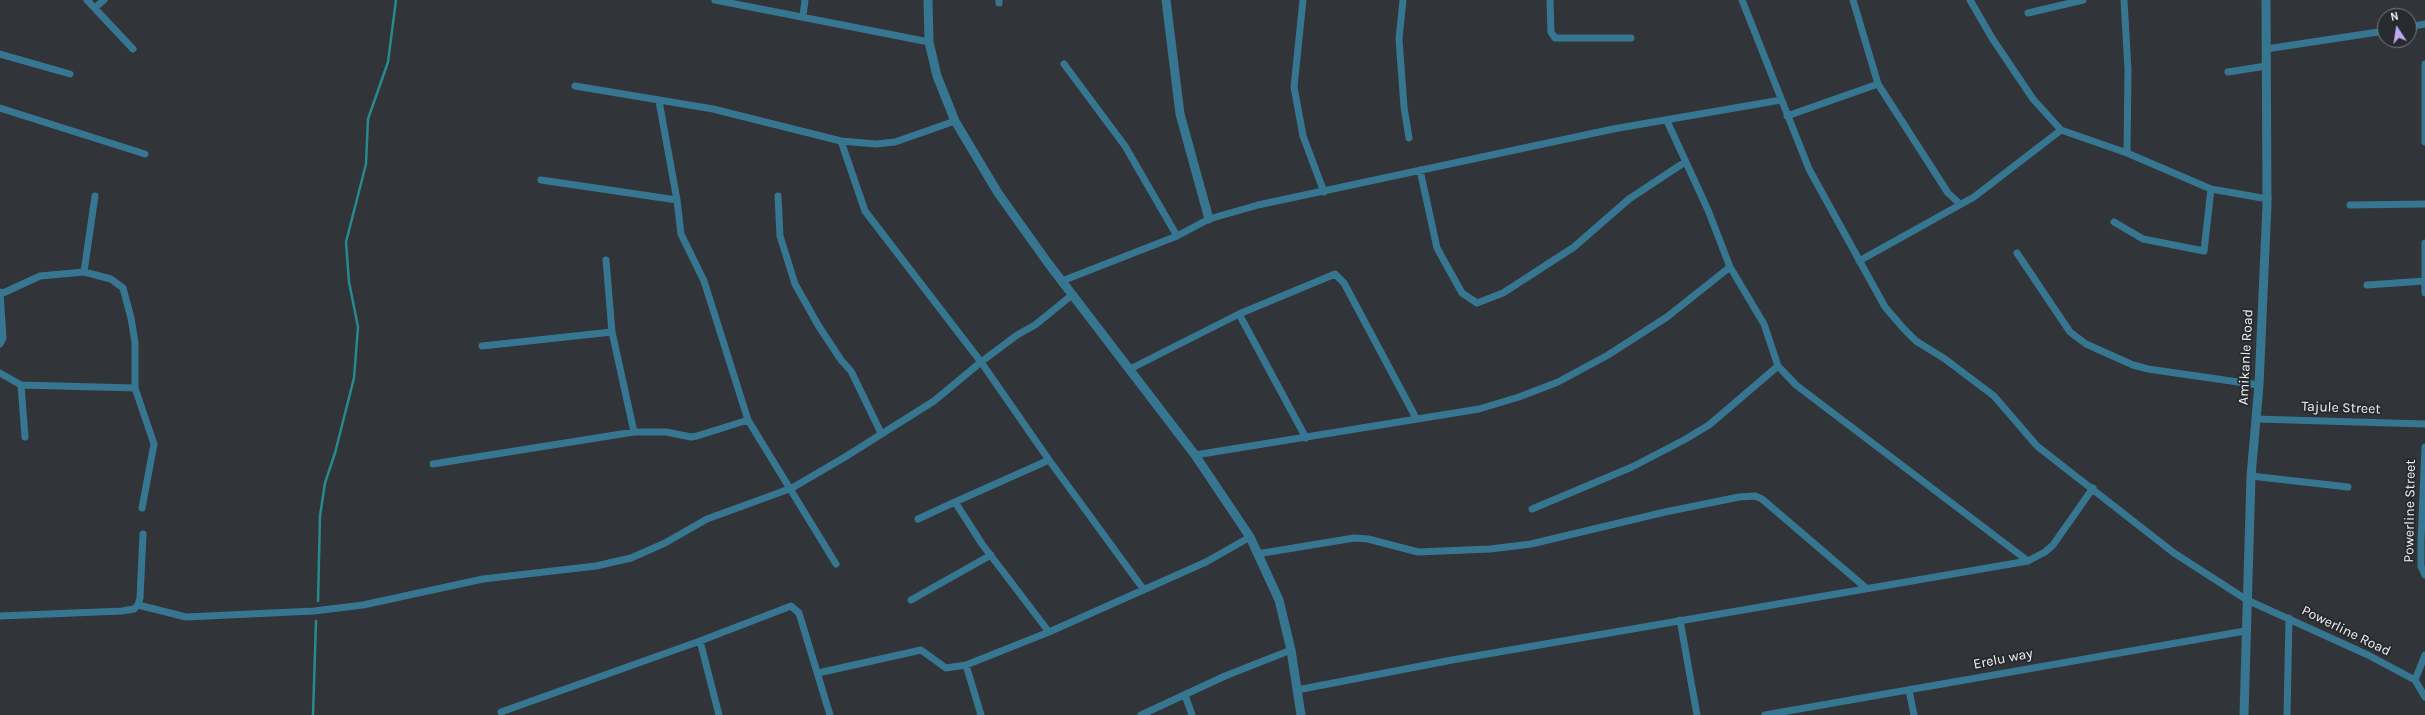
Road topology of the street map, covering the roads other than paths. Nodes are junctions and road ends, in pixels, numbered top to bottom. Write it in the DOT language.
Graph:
graph roads {
  1 [pos="87,0"];
  2 [pos="104,0"];
  3 [pos="715,0"];
  4 [pos="805,0"];
  5 [pos="928,0"];
  6 [pos="1166,0"];
  7 [pos="1303,0"];
  8 [pos="1403,0"];
  9 [pos="1550,0"];
  10 [pos="1742,0"];
  11 [pos="1853,0"];
  12 [pos="1970,0"];
  13 [pos="2083,0"];
  14 [pos="2124,0"];
  15 [pos="2266,0"];
  16 [pos="95,8"];
  17 [pos="2028,13"];
  18 [pos="803,16"];
  19 [pos="2377,32"];
  20 [pos="1631,38"];
  21 [pos="929,42"];
  22 [pos="133,49"];
  23 [pos="2266,49"];
  24 [pos="0,54"];
  25 [pos="1064,64"];
  26 [pos="2425,64"];
  27 [pos="2266,66"];
  28 [pos="2228,72"];
  29 [pos="70,74"];
  30 [pos="1878,84"];
  31 [pos="575,86"];
  32 [pos="1781,100"];
  33 [pos="659,101"];
  34 [pos="0,108"];
  35 [pos="1787,116"];
  36 [pos="954,121"];
  37 [pos="1667,121"];
  38 [pos="2061,130"];
  39 [pos="1409,138"];
  40 [pos="841,140"];
  41 [pos="2425,142"];
  42 [pos="2127,153"];
  43 [pos="145,154"];
  44 [pos="1685,162"];
  45 [pos="1420,170"];
  46 [pos="541,180"];
  47 [pos="2211,189"];
  48 [pos="1324,192"];
  49 [pos="95,196"];
  50 [pos="778,196"];
  51 [pos="2268,198"];
  52 [pos="677,200"];
  53 [pos="1960,204"];
  54 [pos="2425,204"];
  55 [pos="2350,205"];
  56 [pos="1209,219"];
  57 [pos="2114,222"];
  58 [pos="1177,236"];
  59 [pos="2425,243"];
  60 [pos="2017,253"];
  61 [pos="606,260"];
  62 [pos="1859,261"];
  63 [pos="1730,267"];
  64 [pos="84,272"];
  65 [pos="1062,281"];
  66 [pos="2424,281"];
  67 [pos="2367,285"];
  68 [pos="1,293"];
  69 [pos="2425,293"];
  70 [pos="1072,295"];
  71 [pos="1,313"];
  72 [pos="1239,314"];
  73 [pos="612,332"];
  74 [pos="0,344"];
  75 [pos="482,346"];
  76 [pos="981,362"];
  77 [pos="1778,366"];
  78 [pos="1130,368"];
  79 [pos="0,372"];
  80 [pos="21,385"];
  81 [pos="2259,385"];
  82 [pos="135,388"];
  83 [pos="1416,418"];
  84 [pos="2256,419"];
  85 [pos="748,420"];
  86 [pos="2425,424"];
  87 [pos="634,432"];
  88 [pos="881,433"];
  89 [pos="26,437"];
  90 [pos="1306,438"];
  91 [pos="2425,447"];
  92 [pos="1195,455"];
  93 [pos="1049,460"];
  94 [pos="433,464"];
  95 [pos="2251,476"];
  96 [pos="792,488"];
  97 [pos="2093,488"];
  98 [pos="2348,488"];
  99 [pos="954,502"];
  100 [pos="142,508"];
  101 [pos="1532,509"];
  102 [pos="918,519"];
  103 [pos="143,534"];
  104 [pos="1250,537"];
  105 [pos="1257,554"];
  106 [pos="991,555"];
  107 [pos="2028,561"];
  108 [pos="836,564"];
  109 [pos="2425,574"];
  110 [pos="1866,588"];
  111 [pos="1144,590"];
  112 [pos="911,600"];
  113 [pos="2247,600"];
  114 [pos="138,606"];
  115 [pos="0,616"];
  116 [pos="2288,618"];
  117 [pos="1680,620"];
  118 [pos="2245,630"];
  119 [pos="1049,632"];
  120 [pos="700,641"];
  121 [pos="1291,650"];
  122 [pos="2425,655"];
  123 [pos="966,665"];
  124 [pos="818,673"];
  125 [pos="2415,680"];
  126 [pos="1297,690"];
  127 [pos="1909,690"];
  128 [pos="1185,695"];
  129 [pos="2425,697"];
  130 [pos="502,712"];
  131 [pos="719,715"];
  132 [pos="830,715"];
  133 [pos="981,715"];
  134 [pos="1140,715"];
  135 [pos="1192,715"];
  136 [pos="1301,715"];
  137 [pos="1697,715"];
  138 [pos="1765,715"];
  139 [pos="1914,715"];
  140 [pos="2244,715"];
  141 [pos="2287,715"];
  1 -- 16 [label="street"];
  2 -- 16 [label="street"];
  3 -- 18 [label="street"];
  4 -- 18 [label="street"];
  5 -- 21 [label="street"];
  6 -- 56 [label="street"];
  7 -- 48 [label="street"];
  8 -- 39 [label="street"];
  9 -- 20 [label="street"];
  10 -- 32 [label="street, Powerline Road"];
  11 -- 30 [label="street"];
  12 -- 38 [label="street"];
  13 -- 17 [label="street"];
  14 -- 42 [label="street"];
  15 -- 23 [label="street, Amikanle Road"];
  16 -- 22 [label="street"];
  18 -- 21 [label="street"];
  19 -- 23 [label="street"];
  21 -- 36 [label="street"];
  23 -- 27 [label="street, Amikanle Road"];
  24 -- 29 [label="street"];
  25 -- 58 [label="street"];
  26 -- 41 [label="street"];
  27 -- 28 [label="street"];
  27 -- 51 [label="street, Amikanle Road"];
  30 -- 35 [label="street"];
  30 -- 53 [label="street"];
  31 -- 33 [label="street"];
  32 -- 35 [label="street, Powerline Road"];
  32 -- 37 [label="street"];
  33 -- 40 [label="street"];
  33 -- 52 [label="street"];
  34 -- 43 [label="street"];
  35 -- 62 [label="street, Powerline Road"];
  36 -- 40 [label="street"];
  36 -- 65 [label="street"];
  37 -- 44 [label="street"];
  37 -- 45 [label="street"];
  38 -- 42 [label="street"];
  38 -- 53 [label="street"];
  40 -- 76 [label="street"];
  42 -- 47 [label="street"];
  44 -- 45 [label="street"];
  44 -- 63 [label="street"];
  45 -- 48 [label="street"];
  46 -- 52 [label="street"];
  47 -- 51 [label="street"];
  47 -- 57 [label="street"];
  48 -- 56 [label="street"];
  49 -- 64 [label="street"];
  50 -- 88 [label="street"];
  51 -- 81 [label="street, Amikanle Road"];
  52 -- 85 [label="street"];
  53 -- 62 [label="street"];
  54 -- 55 [label="street"];
  56 -- 58 [label="street"];
  58 -- 65 [label="street"];
  59 -- 66 [label="street"];
  60 -- 81 [label="street"];
  61 -- 73 [label="street"];
  62 -- 97 [label="street, Powerline Road"];
  63 -- 77 [label="street"];
  63 -- 83 [label="street"];
  64 -- 68 [label="street"];
  64 -- 82 [label="street"];
  65 -- 70 [label="street"];
  66 -- 67 [label="street"];
  66 -- 69 [label="street"];
  68 -- 71 [label="street"];
  70 -- 76 [label="street"];
  70 -- 78 [label="street"];
  71 -- 74 [label="street"];
  72 -- 78 [label="street"];
  72 -- 83 [label="street"];
  72 -- 90 [label="street"];
  73 -- 75 [label="street"];
  73 -- 87 [label="street"];
  76 -- 88 [label="street"];
  76 -- 93 [label="street"];
  77 -- 101 [label="street"];
  77 -- 107 [label="street"];
  78 -- 92 [label="street"];
  79 -- 80 [label="street"];
  80 -- 82 [label="street"];
  80 -- 89 [label="street"];
  81 -- 84 [label="street, Amikanle Road"];
  82 -- 100 [label="street"];
  83 -- 90 [label="street"];
  84 -- 86 [label="street, Tajule Street"];
  84 -- 95 [label="street, Amikanle Road"];
  85 -- 87 [label="street"];
  85 -- 96 [label="street"];
  87 -- 94 [label="street"];
  88 -- 96 [label="street"];
  90 -- 92 [label="street"];
  91 -- 109 [label="street, Powerline Street"];
  92 -- 104 [label="street"];
  93 -- 99 [label="street"];
  93 -- 111 [label="street"];
  95 -- 98 [label="street"];
  95 -- 113 [label="street, Amikanle Road"];
  96 -- 108 [label="street"];
  96 -- 114 [label="street"];
  97 -- 107 [label="street"];
  97 -- 113 [label="street, Powerline Road"];
  99 -- 102 [label="street"];
  99 -- 106 [label="street"];
  103 -- 114 [label="street"];
  104 -- 105 [label="street"];
  104 -- 111 [label="street"];
  105 -- 110 [label="street"];
  105 -- 121 [label="street"];
  106 -- 112 [label="street"];
  106 -- 119 [label="street"];
  107 -- 110 [label="street"];
  110 -- 117 [label="street"];
  111 -- 119 [label="street"];
  113 -- 116 [label="street, Powerline Road"];
  113 -- 118 [label="street, Amikanle Road"];
  114 -- 115 [label="street"];
  116 -- 125 [label="street, Powerline Road"];
  116 -- 141 [label="street"];
  117 -- 126 [label="street"];
  117 -- 137 [label="street"];
  118 -- 127 [label="street, Erelu way"];
  118 -- 140 [label="street, Amikanle Road"];
  119 -- 123 [label="street"];
  120 -- 124 [label="street"];
  120 -- 130 [label="street"];
  120 -- 131 [label="street"];
  121 -- 126 [label="street"];
  121 -- 128 [label="street"];
  122 -- 125 [label="street"];
  123 -- 124 [label="street"];
  123 -- 133 [label="street"];
  124 -- 132 [label="street"];
  125 -- 129 [label="street"];
  126 -- 136 [label="street"];
  127 -- 138 [label="street, Erelu way"];
  127 -- 139 [label="street"];
  128 -- 134 [label="street"];
  128 -- 135 [label="street"];
}
